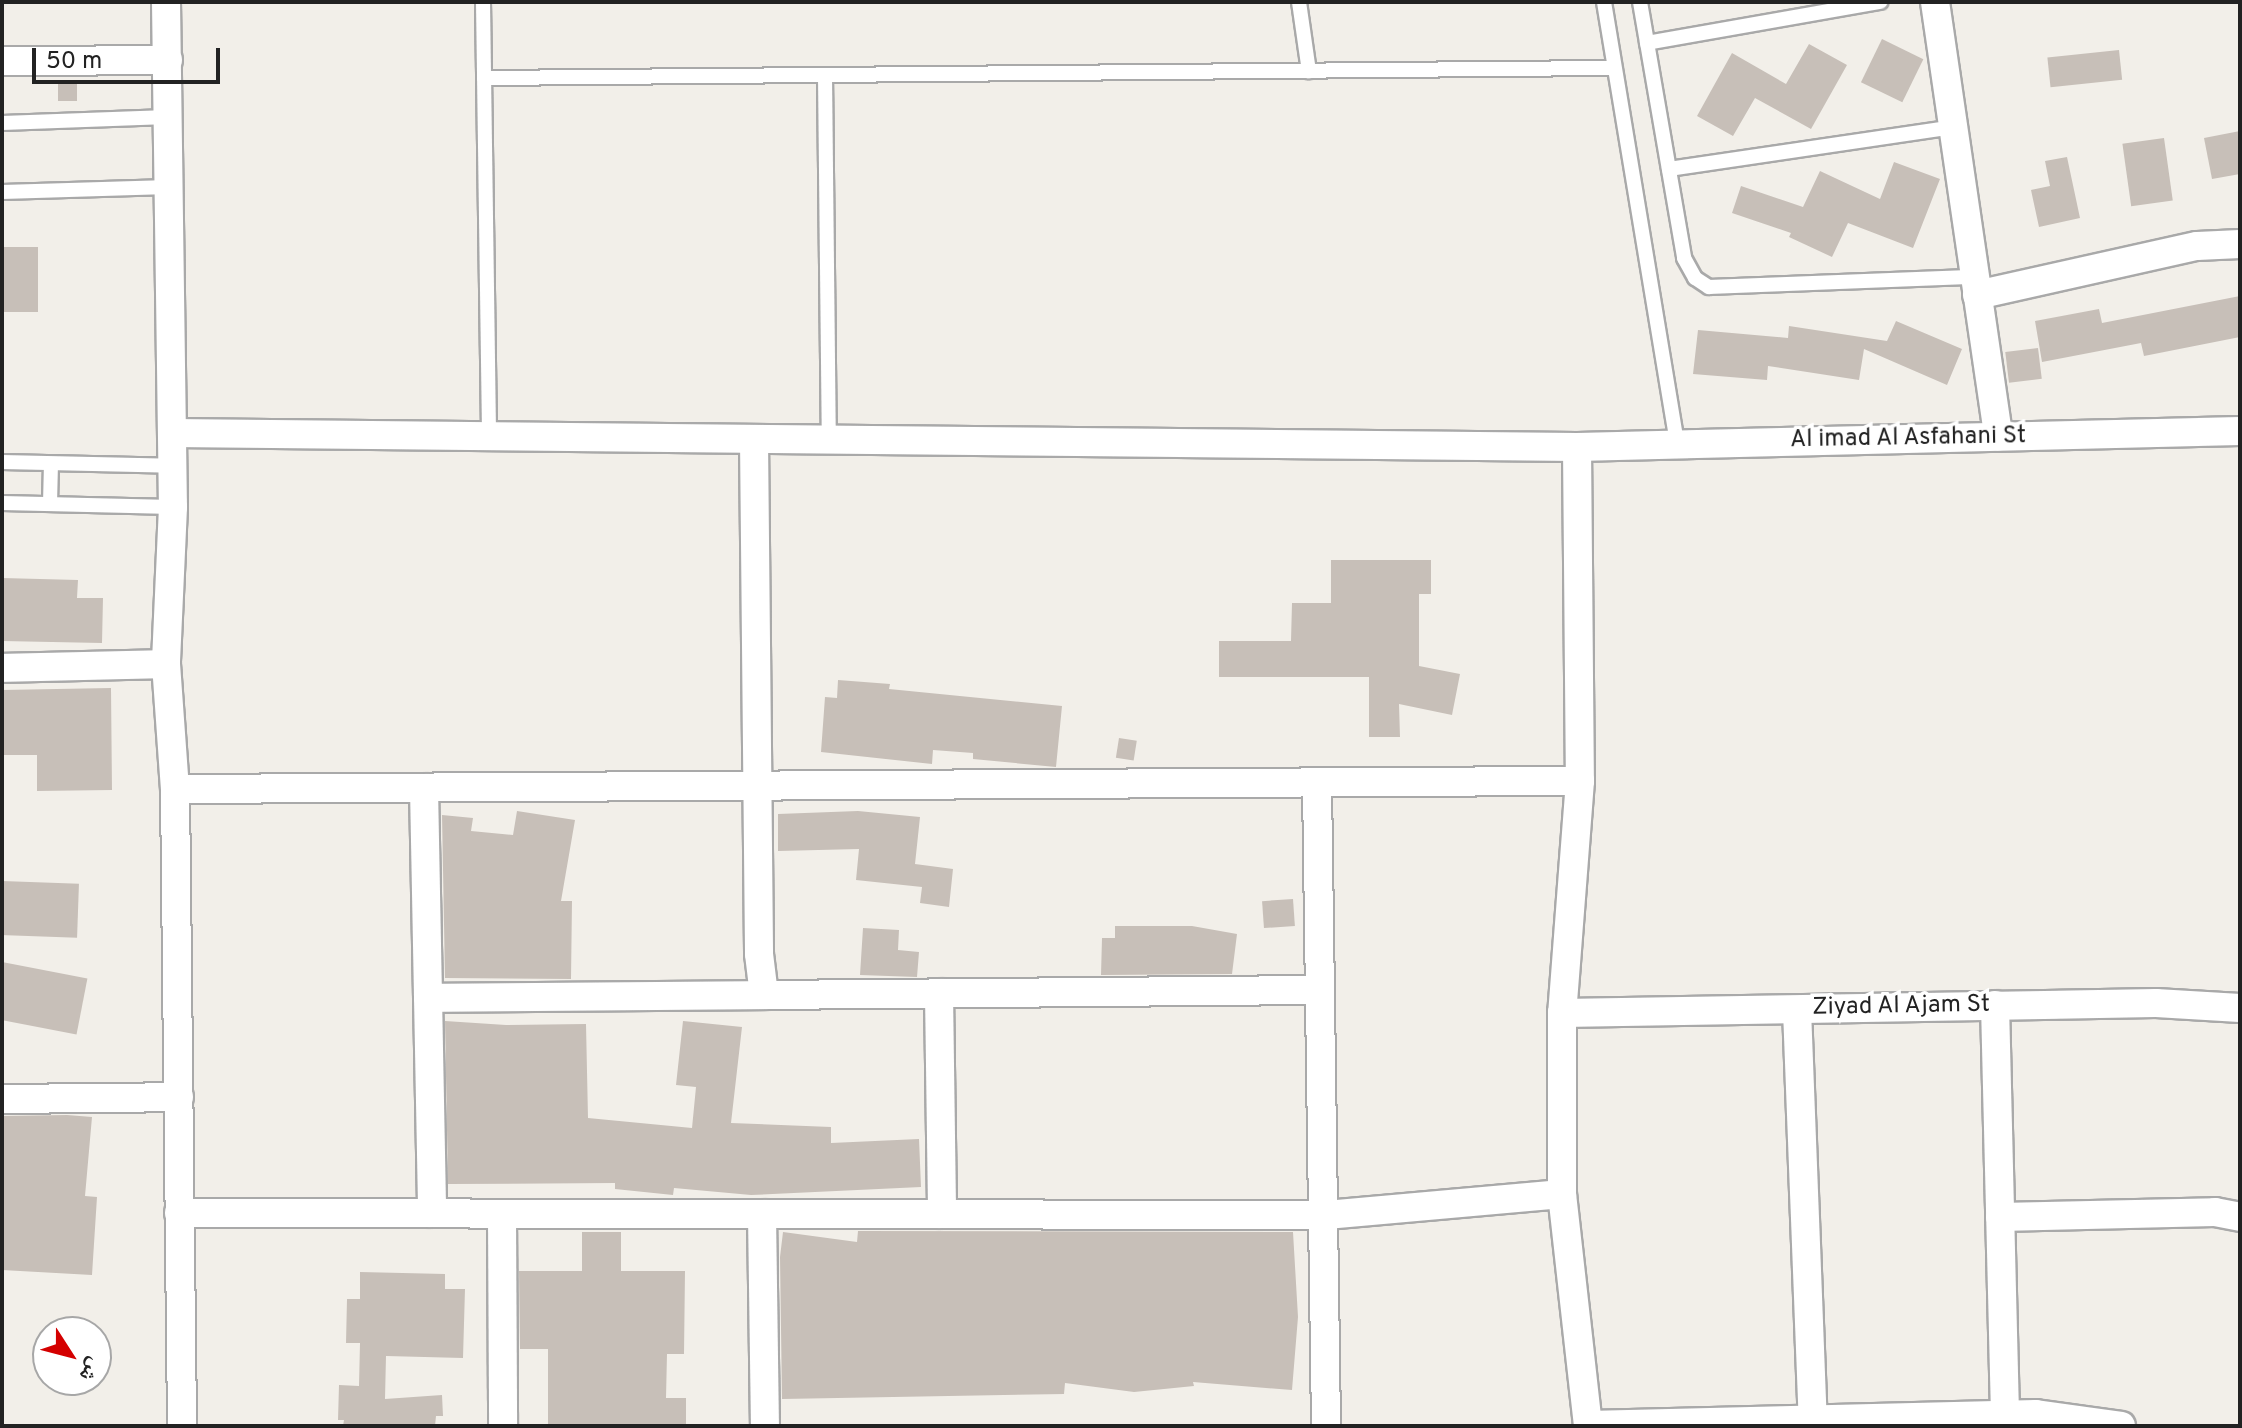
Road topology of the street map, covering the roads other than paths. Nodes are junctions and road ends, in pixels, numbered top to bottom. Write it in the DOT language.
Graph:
graph roads {
  1 [pos="166,2"];
  2 [pos="483,2"];
  3 [pos="1299,2"];
  4 [pos="1604,2"];
  5 [pos="1640,2"];
  6 [pos="1880,2"];
  7 [pos="1935,2"];
  8 [pos="1647,43"];
  9 [pos="168,60"];
  10 [pos="2,61"];
  11 [pos="1614,68"];
  12 [pos="1309,71"];
  13 [pos="825,75"];
  14 [pos="484,78"];
  15 [pos="168,117"];
  16 [pos="2,123"];
  17 [pos="1953,127"];
  18 [pos="1669,169"];
  19 [pos="169,187"];
  20 [pos="2,192"];
  21 [pos="2240,244"];
  22 [pos="1976,286"];
  23 [pos="2240,431"];
  24 [pos="172,433"];
  25 [pos="489,436"];
  26 [pos="1998,436"];
  27 [pos="754,439"];
  28 [pos="829,440"];
  29 [pos="1677,445"];
  30 [pos="1577,447"];
  31 [pos="2,462"];
  32 [pos="51,464"];
  33 [pos="172,466"];
  34 [pos="2,503"];
  35 [pos="50,504"];
  36 [pos="173,507"];
  37 [pos="166,664"];
  38 [pos="2,668"];
  39 [pos="1580,781"];
  40 [pos="1317,783"];
  41 [pos="758,786"];
  42 [pos="424,788"];
  43 [pos="175,789"];
  44 [pos="1319,990"];
  45 [pos="939,993"];
  46 [pos="764,995"];
  47 [pos="428,998"];
  48 [pos="1995,1005"];
  49 [pos="2240,1008"];
  50 [pos="1797,1010"];
  51 [pos="1562,1013"];
  52 [pos="179,1097"];
  53 [pos="2,1099"];
  54 [pos="1562,1194"];
  55 [pos="179,1213"];
  56 [pos="432,1213"];
  57 [pos="502,1214"];
  58 [pos="762,1214"];
  59 [pos="942,1214"];
  60 [pos="1326,1215"];
  61 [pos="2000,1217"];
  62 [pos="2240,1217"];
  63 [pos="2005,1414"];
  64 [pos="1812,1423"];
  65 [pos="182,1426"];
  66 [pos="503,1426"];
  67 [pos="765,1426"];
  68 [pos="1326,1426"];
  69 [pos="1588,1426"];
  70 [pos="2121,1426"];
  1 -- 9 [label="street"];
  2 -- 14 [label="lane"];
  3 -- 12 [label="lane"];
  4 -- 11 [label="lane"];
  5 -- 8 [label="lane"];
  6 -- 8 [label="lane"];
  7 -- 17 [label="street"];
  8 -- 18 [label="lane"];
  9 -- 10 [label="street"];
  9 -- 15 [label="street"];
  11 -- 12 [label="lane"];
  11 -- 29 [label="lane"];
  12 -- 13 [label="lane"];
  13 -- 14 [label="lane"];
  13 -- 28 [label="lane"];
  14 -- 25 [label="lane"];
  15 -- 16 [label="lane"];
  15 -- 19 [label="street"];
  17 -- 18 [label="lane"];
  17 -- 22 [label="street"];
  18 -- 22 [label="lane"];
  19 -- 20 [label="lane"];
  19 -- 24 [label="street"];
  21 -- 22 [label="street"];
  22 -- 26 [label="street"];
  23 -- 26 [label="street, Al imad Al Asfahani St"];
  24 -- 25 [label="street, Al imad Al Asfahani St"];
  24 -- 33 [label="street"];
  25 -- 27 [label="street, Al imad Al Asfahani St"];
  26 -- 29 [label="street, Al imad Al Asfahani St"];
  27 -- 28 [label="street, Al imad Al Asfahani St"];
  27 -- 41 [label="street"];
  28 -- 30 [label="street, Al imad Al Asfahani St"];
  29 -- 30 [label="street, Al imad Al Asfahani St"];
  30 -- 39 [label="street"];
  31 -- 32 [label="lane"];
  32 -- 33 [label="lane"];
  32 -- 35 [label="lane"];
  33 -- 36 [label="street"];
  34 -- 35 [label="lane"];
  35 -- 36 [label="lane"];
  36 -- 37 [label="street"];
  37 -- 38 [label="street"];
  37 -- 43 [label="street"];
  39 -- 40 [label="street"];
  39 -- 51 [label="street"];
  40 -- 41 [label="street"];
  40 -- 44 [label="street"];
  41 -- 42 [label="street"];
  41 -- 46 [label="street"];
  42 -- 43 [label="street"];
  42 -- 47 [label="street"];
  43 -- 52 [label="street"];
  44 -- 45 [label="street"];
  44 -- 60 [label="street"];
  45 -- 46 [label="street"];
  45 -- 59 [label="street"];
  46 -- 47 [label="street"];
  47 -- 56 [label="street"];
  48 -- 49 [label="street, Ziyad Al Ajam St"];
  48 -- 50 [label="street, Ziyad Al Ajam St"];
  48 -- 61 [label="street"];
  50 -- 51 [label="street, Ziyad Al Ajam St"];
  50 -- 64 [label="street"];
  51 -- 54 [label="street"];
  52 -- 53 [label="street"];
  52 -- 55 [label="street"];
  54 -- 60 [label="street"];
  54 -- 69 [label="street"];
  55 -- 56 [label="street"];
  55 -- 65 [label="street"];
  56 -- 57 [label="street"];
  57 -- 58 [label="street"];
  57 -- 66 [label="street"];
  58 -- 59 [label="street"];
  58 -- 67 [label="street"];
  59 -- 60 [label="street"];
  60 -- 68 [label="street"];
  61 -- 62 [label="street"];
  61 -- 63 [label="street"];
  63 -- 64 [label="street"];
  63 -- 70 [label="street"];
  64 -- 69 [label="street"];
}
